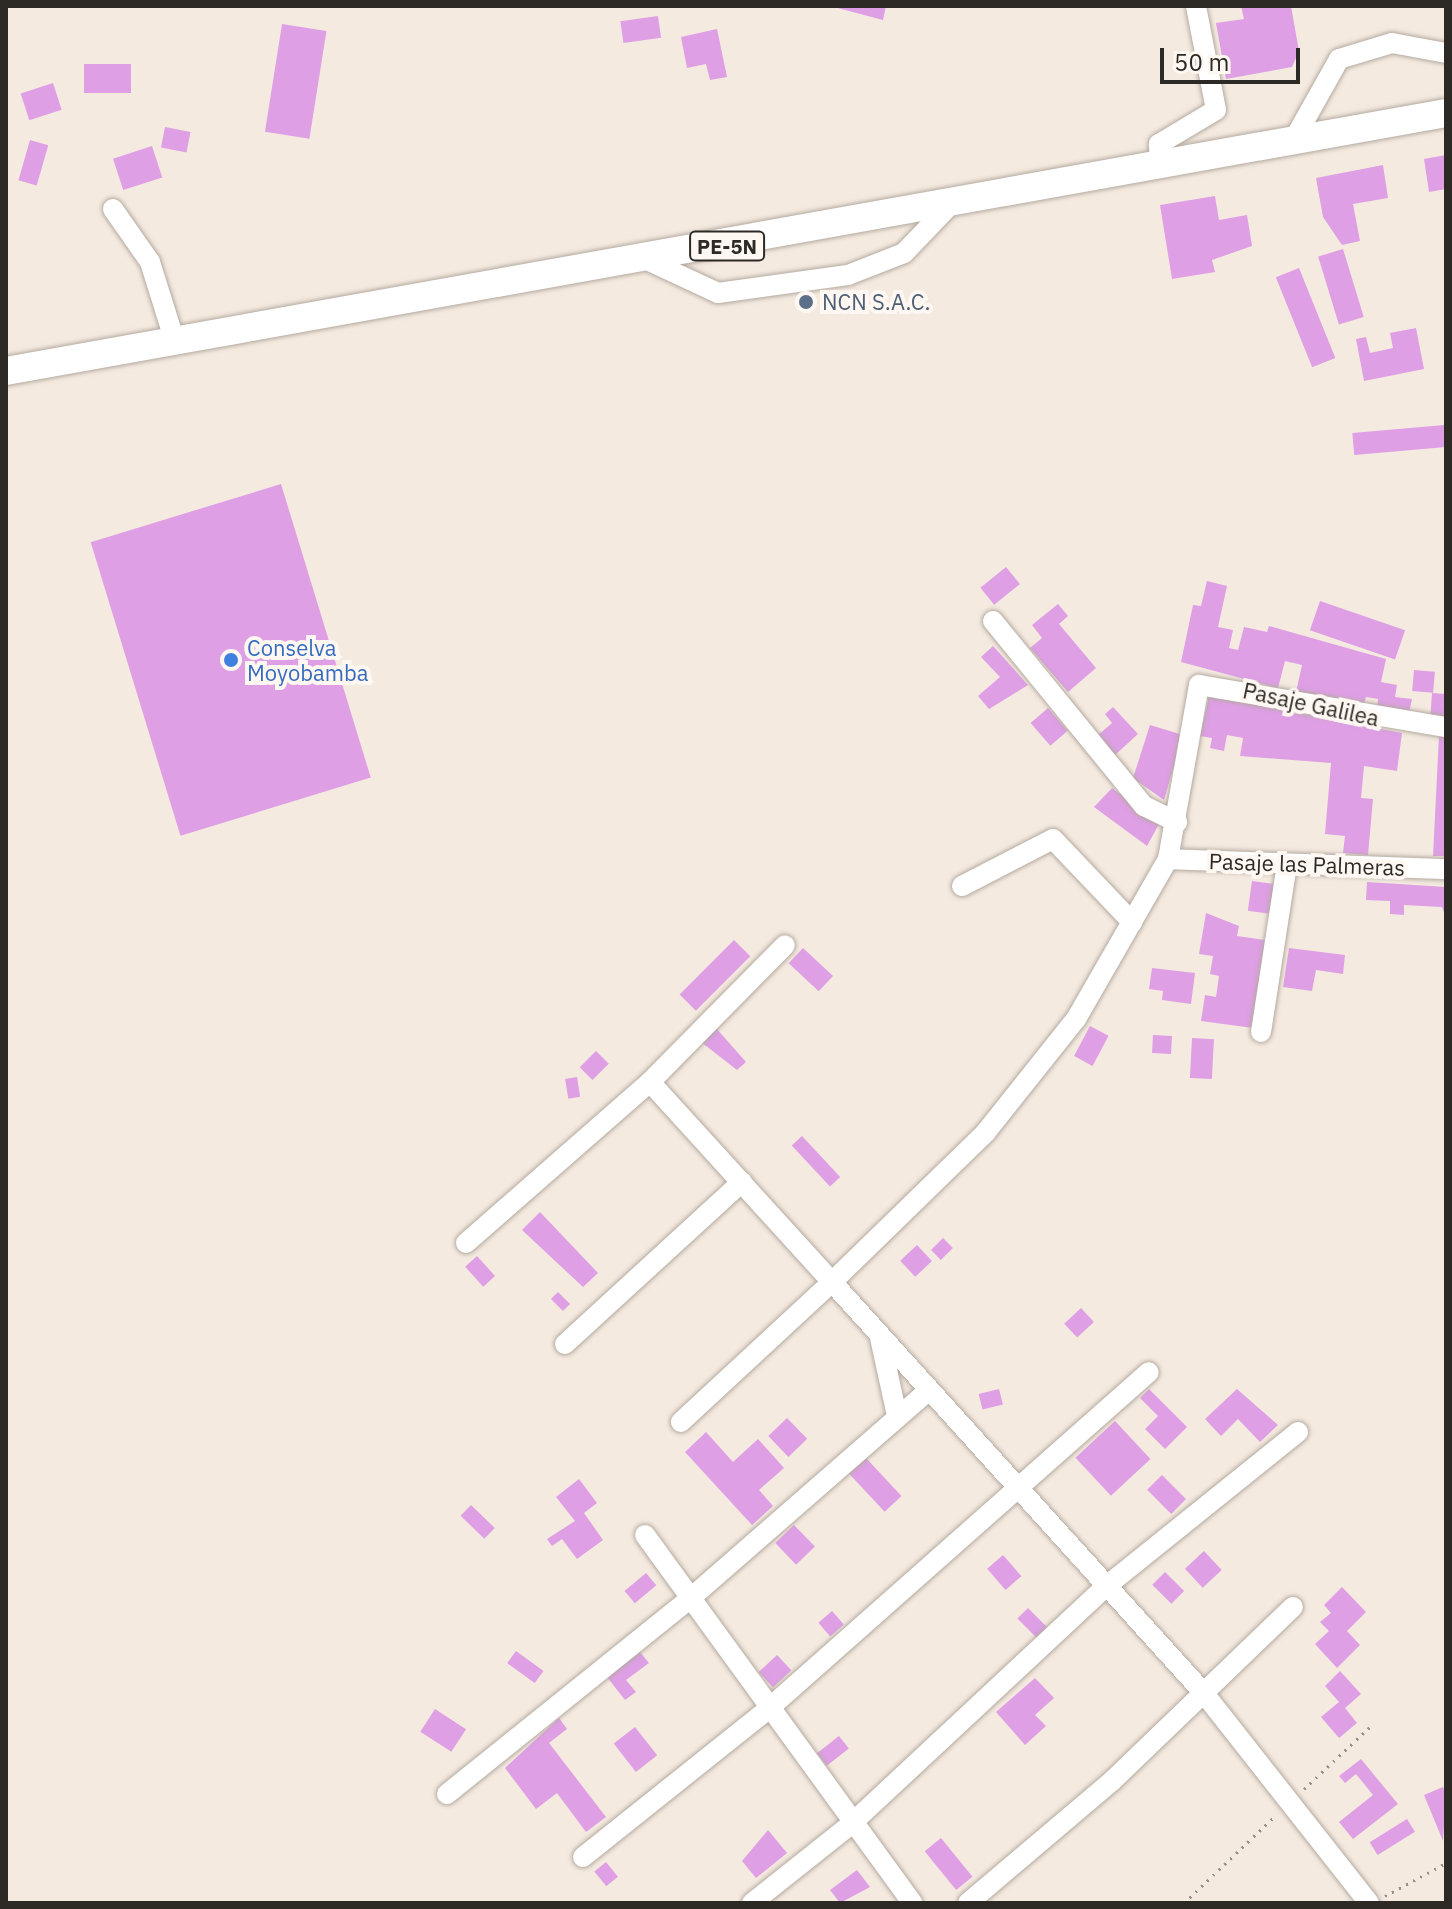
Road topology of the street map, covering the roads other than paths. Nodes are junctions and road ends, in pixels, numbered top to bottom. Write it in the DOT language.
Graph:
graph roads {
  1 [pos="1196,6"];
  2 [pos="1446,53"];
  3 [pos="1446,113"];
  4 [pos="1293,141"];
  5 [pos="1160,166"];
  6 [pos="950,205"];
  7 [pos="113,209"];
  8 [pos="647,260"];
  9 [pos="175,342"];
  10 [pos="6,371"];
  11 [pos="993,621"];
  12 [pos="1446,727"];
  13 [pos="1177,822"];
  14 [pos="1168,859"];
  15 [pos="1287,864"];
  16 [pos="1446,869"];
  17 [pos="962,886"];
  18 [pos="1132,922"];
  19 [pos="785,945"];
  20 [pos="1261,1032"];
  21 [pos="650,1082"];
  22 [pos="742,1182"];
  23 [pos="466,1243"];
  24 [pos="832,1282"];
  25 [pos="879,1334"];
  26 [pos="565,1344"];
  27 [pos="1149,1372"];
  28 [pos="929,1390"];
  29 [pos="897,1416"];
  30 [pos="681,1422"];
  31 [pos="1298,1432"];
  32 [pos="1016,1488"];
  33 [pos="645,1535"];
  34 [pos="1104,1588"];
  35 [pos="693,1596"];
  36 [pos="1293,1607"];
  37 [pos="1202,1691"];
  38 [pos="766,1711"];
  39 [pos="447,1794"];
  40 [pos="850,1825"];
  41 [pos="583,1857"];
  42 [pos="752,1903"];
  43 [pos="912,1903"];
  44 [pos="968,1903"];
  45 [pos="1370,1903"];
  1 -- 5 [label="street"];
  2 -- 4 [label="street"];
  3 -- 4 [label="highway, PE-5N"];
  4 -- 5 [label="highway, PE-5N"];
  5 -- 6 [label="highway, PE-5N"];
  6 -- 8 [label="highway, PE-5N"];
  6 -- 8 [label="street"];
  7 -- 9 [label="street"];
  8 -- 9 [label="highway, PE-5N"];
  9 -- 10 [label="highway, PE-5N"];
  11 -- 13 [label="street"];
  12 -- 13 [label="street, Pasaje Galilea"];
  13 -- 14 [label="street"];
  14 -- 15 [label="street, Pasaje las Palmeras"];
  14 -- 18 [label="street"];
  15 -- 16 [label="street, Pasaje las Palmeras"];
  15 -- 20 [label="street"];
  17 -- 18 [label="street"];
  18 -- 24 [label="street"];
  19 -- 21 [label="street"];
  21 -- 22 [label="street"];
  21 -- 23 [label="street"];
  22 -- 24 [label="street"];
  22 -- 26 [label="street"];
  24 -- 25 [label="street"];
  24 -- 30 [label="street"];
  25 -- 28 [label="street"];
  25 -- 29 [label="street"];
  27 -- 32 [label="street"];
  28 -- 29 [label="street"];
  28 -- 32 [label="street"];
  29 -- 35 [label="street"];
  31 -- 34 [label="street"];
  32 -- 34 [label="street"];
  32 -- 38 [label="street"];
  33 -- 35 [label="street"];
  34 -- 37 [label="street"];
  34 -- 40 [label="street"];
  35 -- 38 [label="street"];
  35 -- 39 [label="street"];
  36 -- 37 [label="street"];
  37 -- 44 [label="street"];
  37 -- 45 [label="street"];
  38 -- 40 [label="street"];
  38 -- 41 [label="street"];
  40 -- 42 [label="street"];
  40 -- 43 [label="street"];
}
